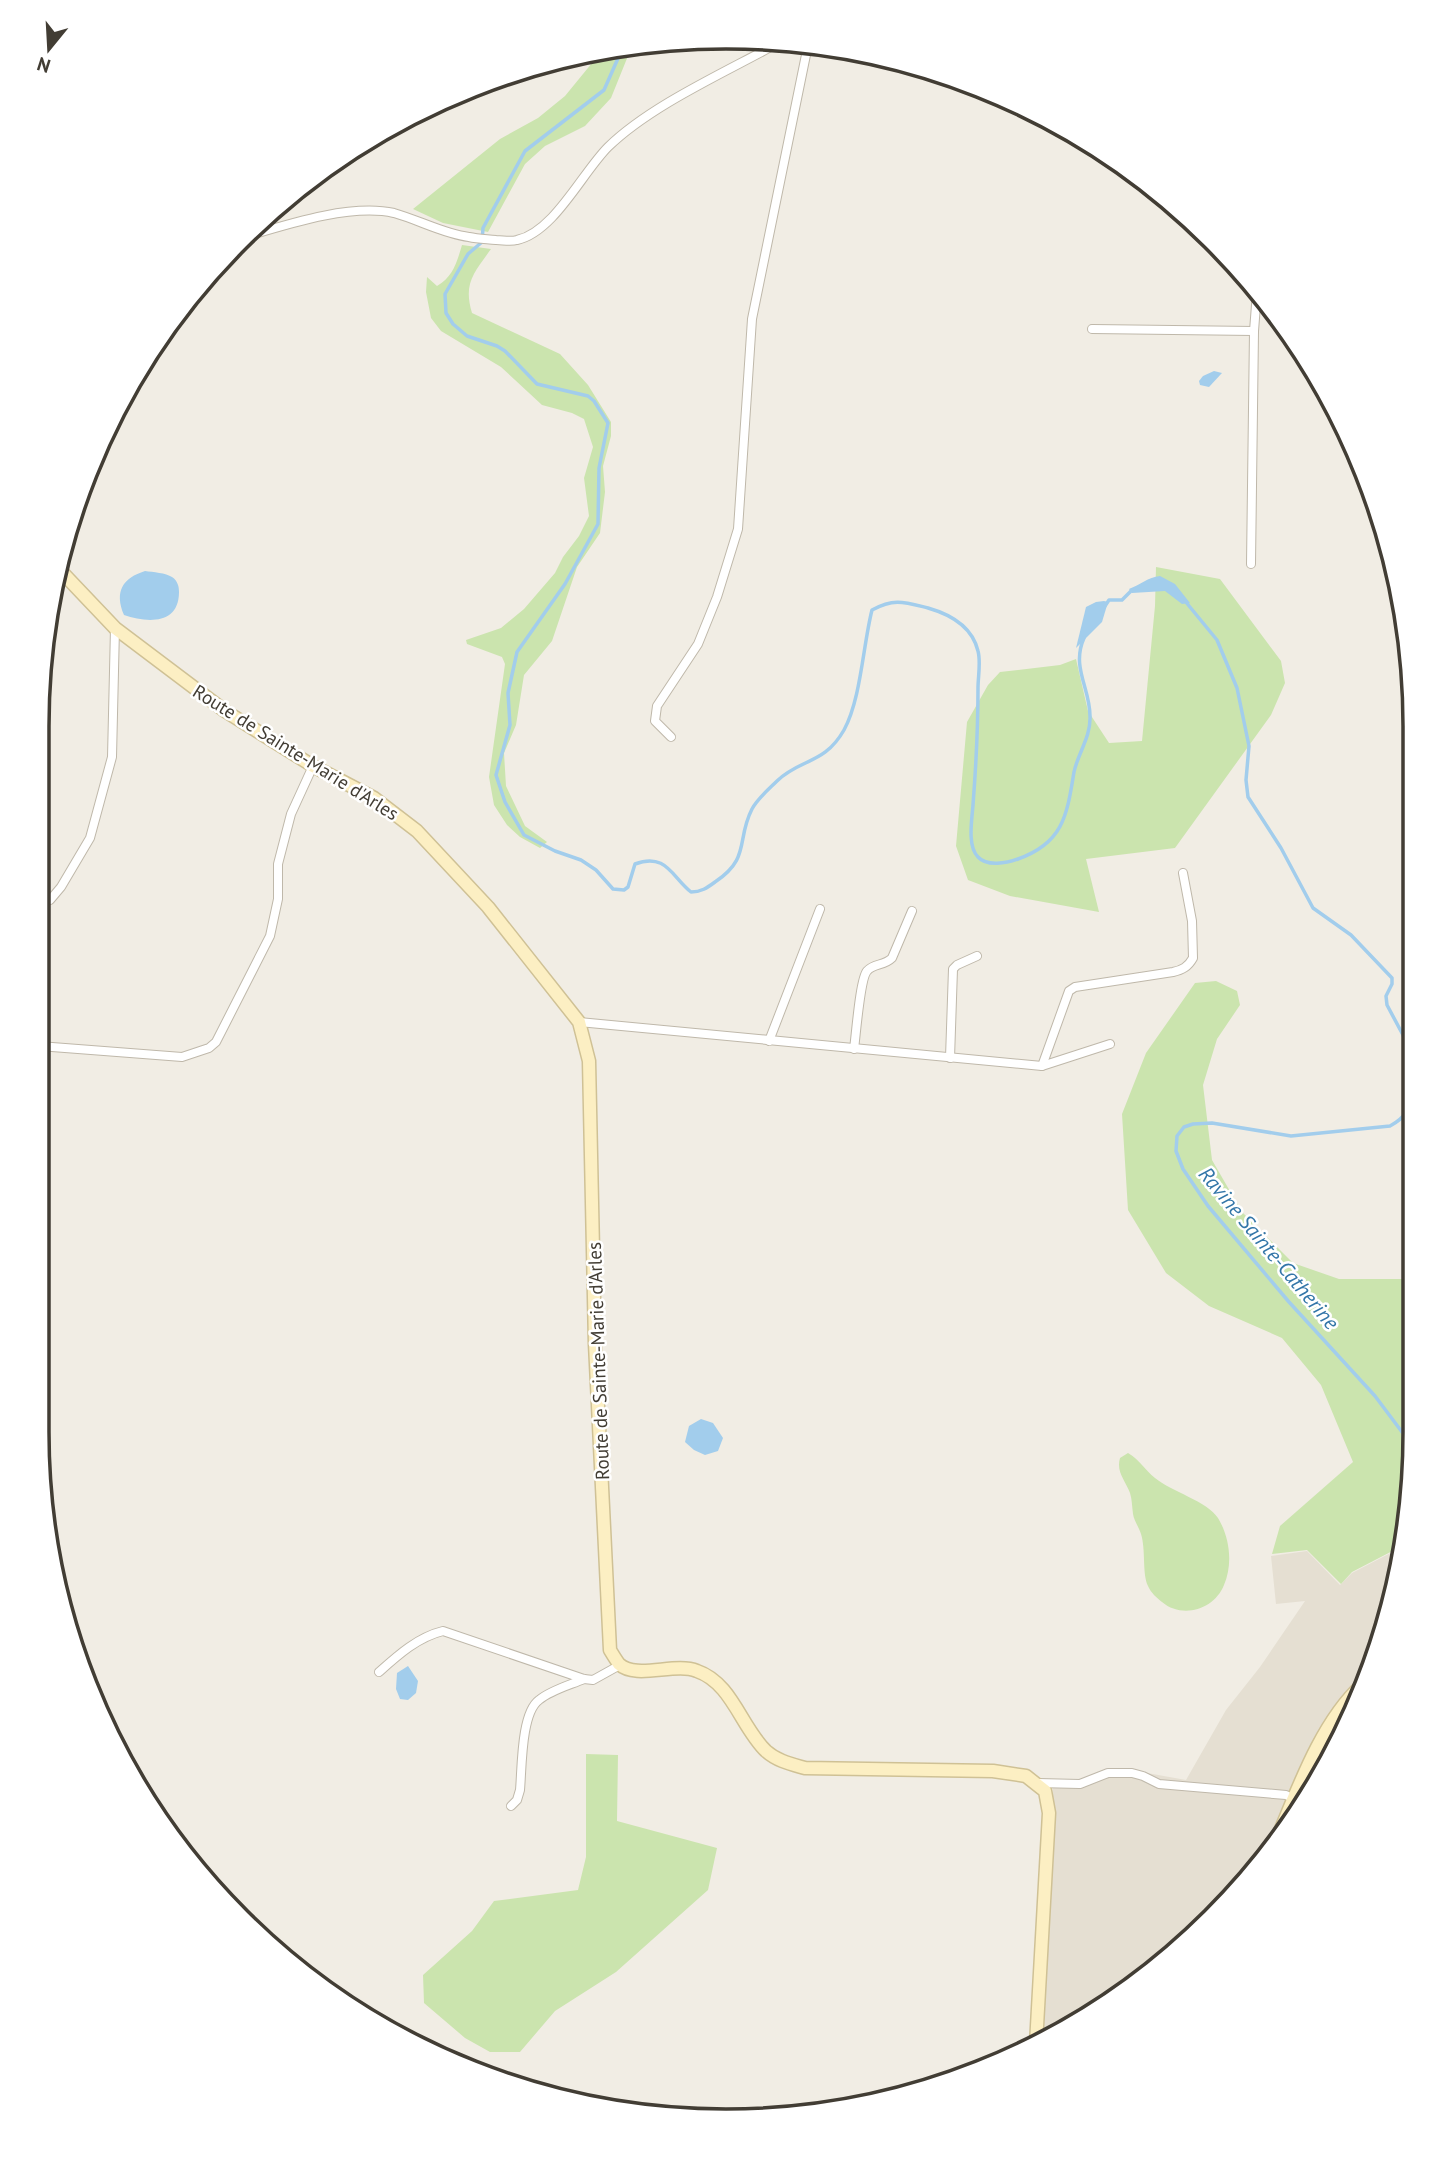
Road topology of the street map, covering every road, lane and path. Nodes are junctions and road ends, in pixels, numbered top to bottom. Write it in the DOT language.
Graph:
graph roads {
  1 [pos="766,50"];
  2 [pos="806,54"];
  3 [pos="265,231"];
  4 [pos="1256,305"];
  5 [pos="1092,330"];
  6 [pos="1254,331"];
  7 [pos="1251,564"];
  8 [pos="66,576"];
  9 [pos="115,628"];
  10 [pos="671,737"];
  11 [pos="313,766"];
  12 [pos="1182,873"];
  13 [pos="50,900"];
  14 [pos="820,909"];
  15 [pos="912,911"];
  16 [pos="977,956"];
  17 [pos="579,1022"];
  18 [pos="769,1041"];
  19 [pos="1110,1044"];
  20 [pos="49,1047"];
  21 [pos="854,1049"];
  22 [pos="950,1058"];
  23 [pos="1042,1066"];
  24 [pos="620,1665"];
  25 [pos="379,1672"];
  26 [pos="584,1679"];
  27 [pos="1346,1702"];
  28 [pos="1335,1718"];
  29 [pos="1337,1722"];
  30 [pos="1038,1783"];
  31 [pos="1294,1799"];
  32 [pos="512,1806"];
  33 [pos="1038,2032"];
  1 -- 3 [label="street"];
  2 -- 10 [label="street"];
  4 -- 6 [label="street"];
  5 -- 6 [label="street"];
  6 -- 7 [label="street"];
  8 -- 9 [label="main road, Route de Sainte-Marie d'Arles"];
  9 -- 11 [label="main road, Route de Sainte-Marie d'Arles"];
  9 -- 13 [label="street"];
  11 -- 17 [label="main road, Route de Sainte-Marie d'Arles"];
  11 -- 20 [label="street"];
  12 -- 23 [label="street"];
  14 -- 18 [label="street"];
  15 -- 21 [label="street"];
  16 -- 22 [label="street"];
  17 -- 18 [label="street"];
  17 -- 24 [label="main road, Route de Sainte-Marie d'Arles"];
  18 -- 21 [label="street"];
  19 -- 23 [label="street"];
  21 -- 22 [label="street"];
  22 -- 23 [label="street"];
  24 -- 26 [label="street"];
  24 -- 30 [label="main road"];
  25 -- 26 [label="street"];
  26 -- 32 [label="street"];
  27 -- 28 [label="main road"];
  28 -- 29 [label="street"];
  28 -- 31 [label="main road"];
  30 -- 31 [label="street"];
  30 -- 33 [label="main road"];
}
